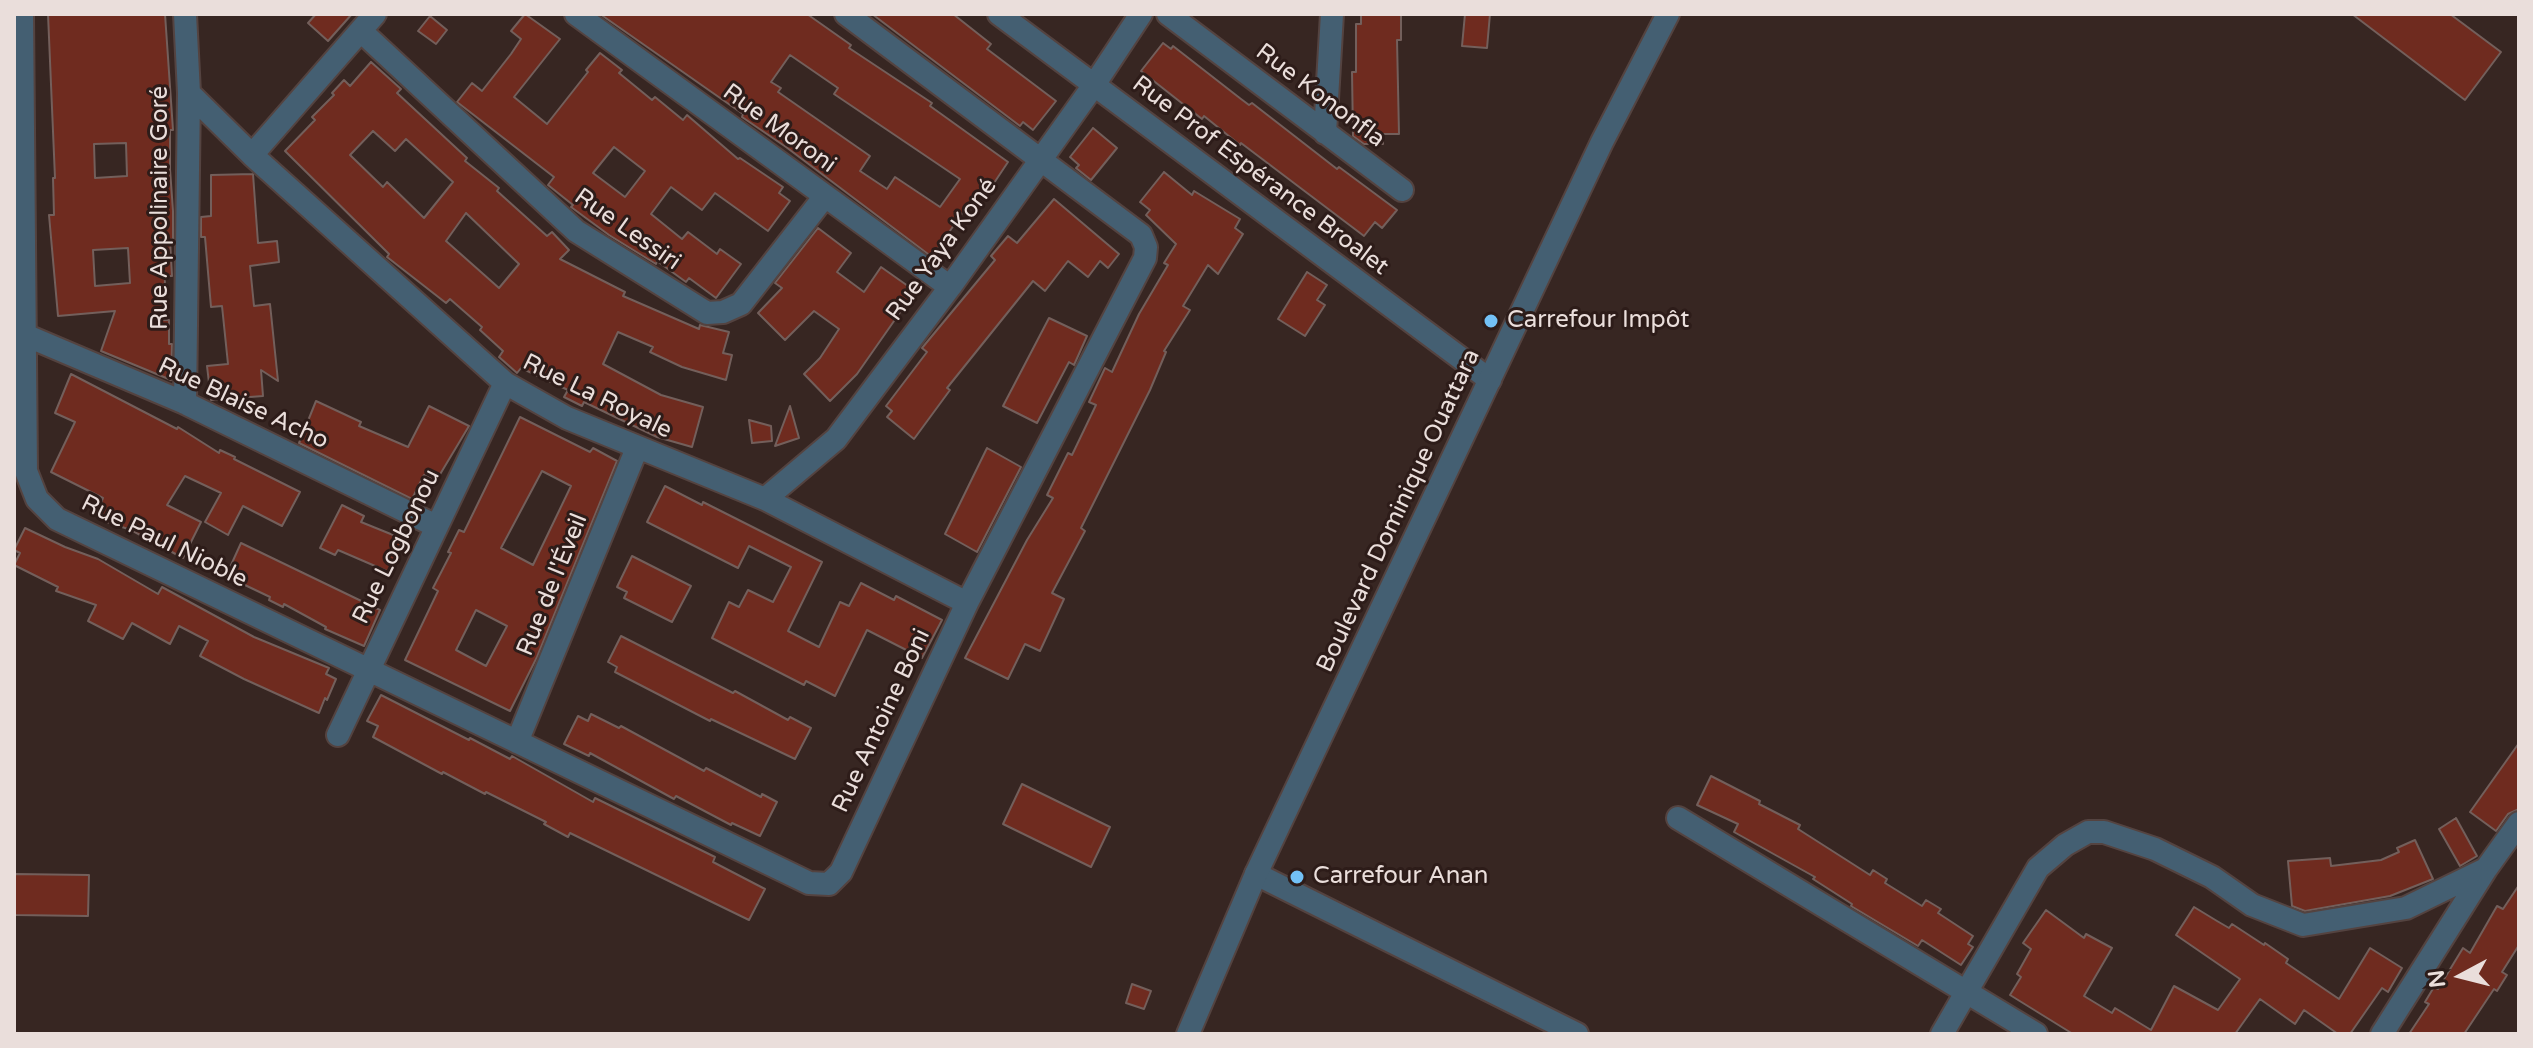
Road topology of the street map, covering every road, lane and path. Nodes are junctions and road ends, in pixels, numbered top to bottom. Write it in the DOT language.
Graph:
graph roads {
  1 [pos="22,14"];
  2 [pos="185,14"];
  3 [pos="576,14"];
  4 [pos="846,14"];
  5 [pos="999,14"];
  6 [pos="1141,14"];
  7 [pos="1168,14"];
  8 [pos="1332,14"];
  9 [pos="1668,14"];
  10 [pos="368,23"];
  11 [pos="1094,85"];
  12 [pos="189,93"];
  13 [pos="1325,133"];
  14 [pos="252,155"];
  15 [pos="1040,159"];
  16 [pos="1402,190"];
  17 [pos="825,196"];
  18 [pos="950,287"];
  19 [pos="25,335"];
  20 [pos="1490,380"];
  21 [pos="505,383"];
  22 [pos="185,403"];
  23 [pos="637,448"];
  24 [pos="765,499"];
  25 [pos="436,526"];
  26 [pos="967,603"];
  27 [pos="367,669"];
  28 [pos="338,735"];
  29 [pos="517,742"];
  30 [pos="1678,818"];
  31 [pos="2519,823"];
  32 [pos="2486,869"];
  33 [pos="1256,874"];
  34 [pos="1965,992"];
  35 [pos="1188,1034"];
  36 [pos="1577,1034"];
  37 [pos="1942,1034"];
  38 [pos="2036,1034"];
  39 [pos="2382,1034"];
  1 -- 19 [label="street, Rue Paul Nioble"];
  2 -- 12 [label="street, Rue Appolinaire Goré"];
  3 -- 17 [label="street, Rue Moroni"];
  4 -- 15 [label="street, Rue Antoine Boni"];
  5 -- 11 [label="street, Rue Prof Espérance Broalet"];
  6 -- 11 [label="street, Rue Yaya Koné"];
  7 -- 13 [label="street, Rue Kononfla"];
  8 -- 13 [label="street"];
  9 -- 20 [label="street, Boulevard Dominique Ouattara"];
  10 -- 14 [label="street"];
  10 -- 17 [label="street, Rue Lessiri"];
  11 -- 15 [label="street, Rue Yaya Koné"];
  11 -- 20 [label="street, Rue Prof Espérance Broalet"];
  12 -- 14 [label="street, Rue La Royale"];
  12 -- 22 [label="street, Rue Appolinaire Goré"];
  13 -- 16 [label="street, Rue Kononfla"];
  14 -- 21 [label="street, Rue La Royale"];
  15 -- 18 [label="street, Rue Yaya Koné"];
  15 -- 26 [label="street, Rue Antoine Boni"];
  17 -- 18 [label="street, Rue Moroni"];
  18 -- 24 [label="street, Rue Yaya Koné"];
  19 -- 22 [label="street, Rue Blaise Acho"];
  19 -- 27 [label="street, Rue Paul Nioble"];
  20 -- 33 [label="street, Boulevard Dominique Ouattara"];
  21 -- 23 [label="street, Rue La Royale"];
  21 -- 25 [label="street, Rue Logbonou"];
  22 -- 25 [label="street, Rue Blaise Acho"];
  23 -- 24 [label="street, Rue La Royale"];
  23 -- 29 [label="street, Rue de l'Éveil"];
  24 -- 26 [label="street, Rue La Royale"];
  25 -- 27 [label="street, Rue Logbonou"];
  26 -- 29 [label="street, Rue Antoine Boni"];
  27 -- 28 [label="street, Rue Logbonou"];
  27 -- 29 [label="street, Rue Antoine Boni"];
  30 -- 34 [label="street"];
  31 -- 32 [label="street"];
  32 -- 34 [label="street"];
  32 -- 39 [label="street"];
  33 -- 35 [label="street, Boulevard Dominique Ouattara"];
  33 -- 36 [label="street"];
  34 -- 37 [label="street"];
  34 -- 38 [label="street"];
}
